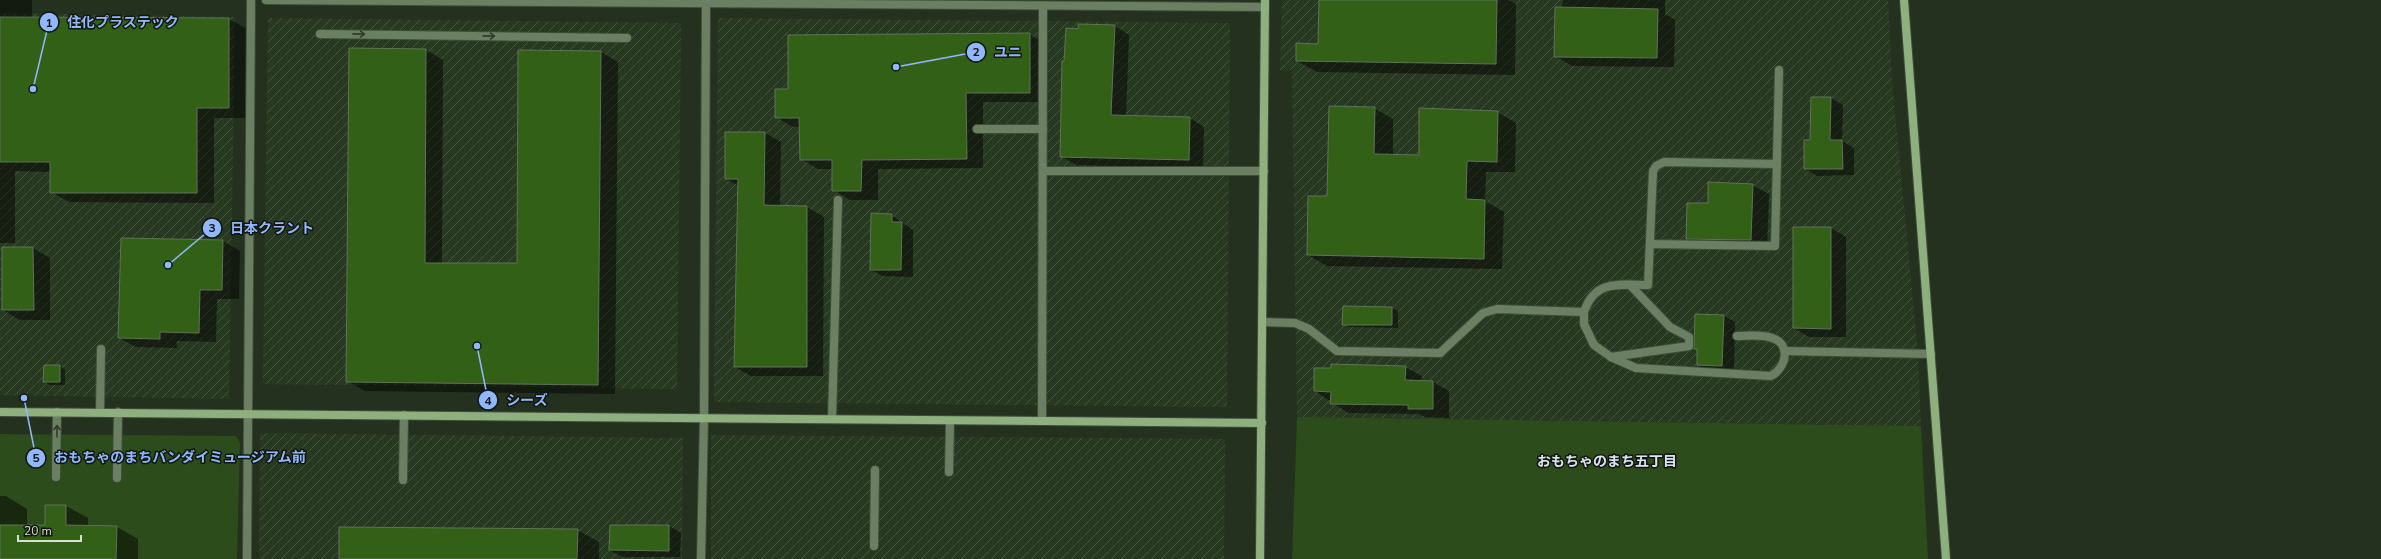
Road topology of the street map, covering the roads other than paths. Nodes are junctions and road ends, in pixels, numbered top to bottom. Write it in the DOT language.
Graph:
graph roads {
  1 [pos="251,0"];
  2 [pos="266,0"];
  3 [pos="1904,0"];
  4 [pos="706,2"];
  5 [pos="1265,4"];
  6 [pos="1043,6"];
  7 [pos="320,34"];
  8 [pos="627,38"];
  9 [pos="1779,70"];
  10 [pos="977,129"];
  11 [pos="1043,129"];
  12 [pos="1777,164"];
  13 [pos="1043,171"];
  14 [pos="1264,171"];
  15 [pos="838,200"];
  16 [pos="1650,244"];
  17 [pos="1630,285"];
  18 [pos="1584,312"];
  19 [pos="1262,322"];
  20 [pos="1737,336"];
  21 [pos="101,349"];
  22 [pos="1786,351"];
  23 [pos="1931,354"];
  24 [pos="1611,357"];
  25 [pos="0,412"];
  26 [pos="57,412"];
  27 [pos="100,412"];
  28 [pos="118,412"];
  29 [pos="248,413"];
  30 [pos="404,415"];
  31 [pos="704,418"];
  32 [pos="832,419"];
  33 [pos="950,421"];
  34 [pos="1042,421"];
  35 [pos="1262,423"];
  36 [pos="875,470"];
  37 [pos="949,472"];
  38 [pos="56,477"];
  39 [pos="117,478"];
  40 [pos="403,480"];
  41 [pos="874,546"];
  42 [pos="247,559"];
  43 [pos="701,559"];
  44 [pos="1260,559"];
  45 [pos="1946,559"];
  1 -- 29 [label="street"];
  2 -- 4 [label="street"];
  3 -- 23 [label="street"];
  4 -- 6 [label="street"];
  4 -- 31 [label="street"];
  5 -- 6 [label="street"];
  5 -- 14 [label="street"];
  6 -- 11 [label="street"];
  7 -- 8 [label="street, one-way"];
  9 -- 12 [label="street"];
  10 -- 11 [label="street"];
  11 -- 13 [label="street"];
  12 -- 16 [label="street"];
  12 -- 16 [label="street"];
  13 -- 14 [label="street"];
  13 -- 34 [label="street"];
  14 -- 19 [label="street"];
  15 -- 32 [label="street"];
  16 -- 17 [label="street"];
  17 -- 18 [label="street"];
  17 -- 24 [label="street"];
  18 -- 19 [label="street"];
  18 -- 24 [label="street"];
  19 -- 35 [label="street"];
  20 -- 22 [label="street"];
  21 -- 27 [label="street"];
  22 -- 23 [label="street"];
  22 -- 24 [label="street"];
  23 -- 45 [label="street"];
  25 -- 26 [label="street"];
  26 -- 27 [label="street"];
  38 -- 26 [label="street, one-way"];
  27 -- 28 [label="street"];
  28 -- 29 [label="street"];
  28 -- 39 [label="street"];
  29 -- 30 [label="street"];
  29 -- 42 [label="street"];
  30 -- 31 [label="street"];
  30 -- 40 [label="street"];
  31 -- 32 [label="street"];
  31 -- 43 [label="street"];
  32 -- 33 [label="street"];
  33 -- 34 [label="street"];
  33 -- 37 [label="street"];
  34 -- 35 [label="street"];
  35 -- 44 [label="street"];
  36 -- 41 [label="street"];
}
